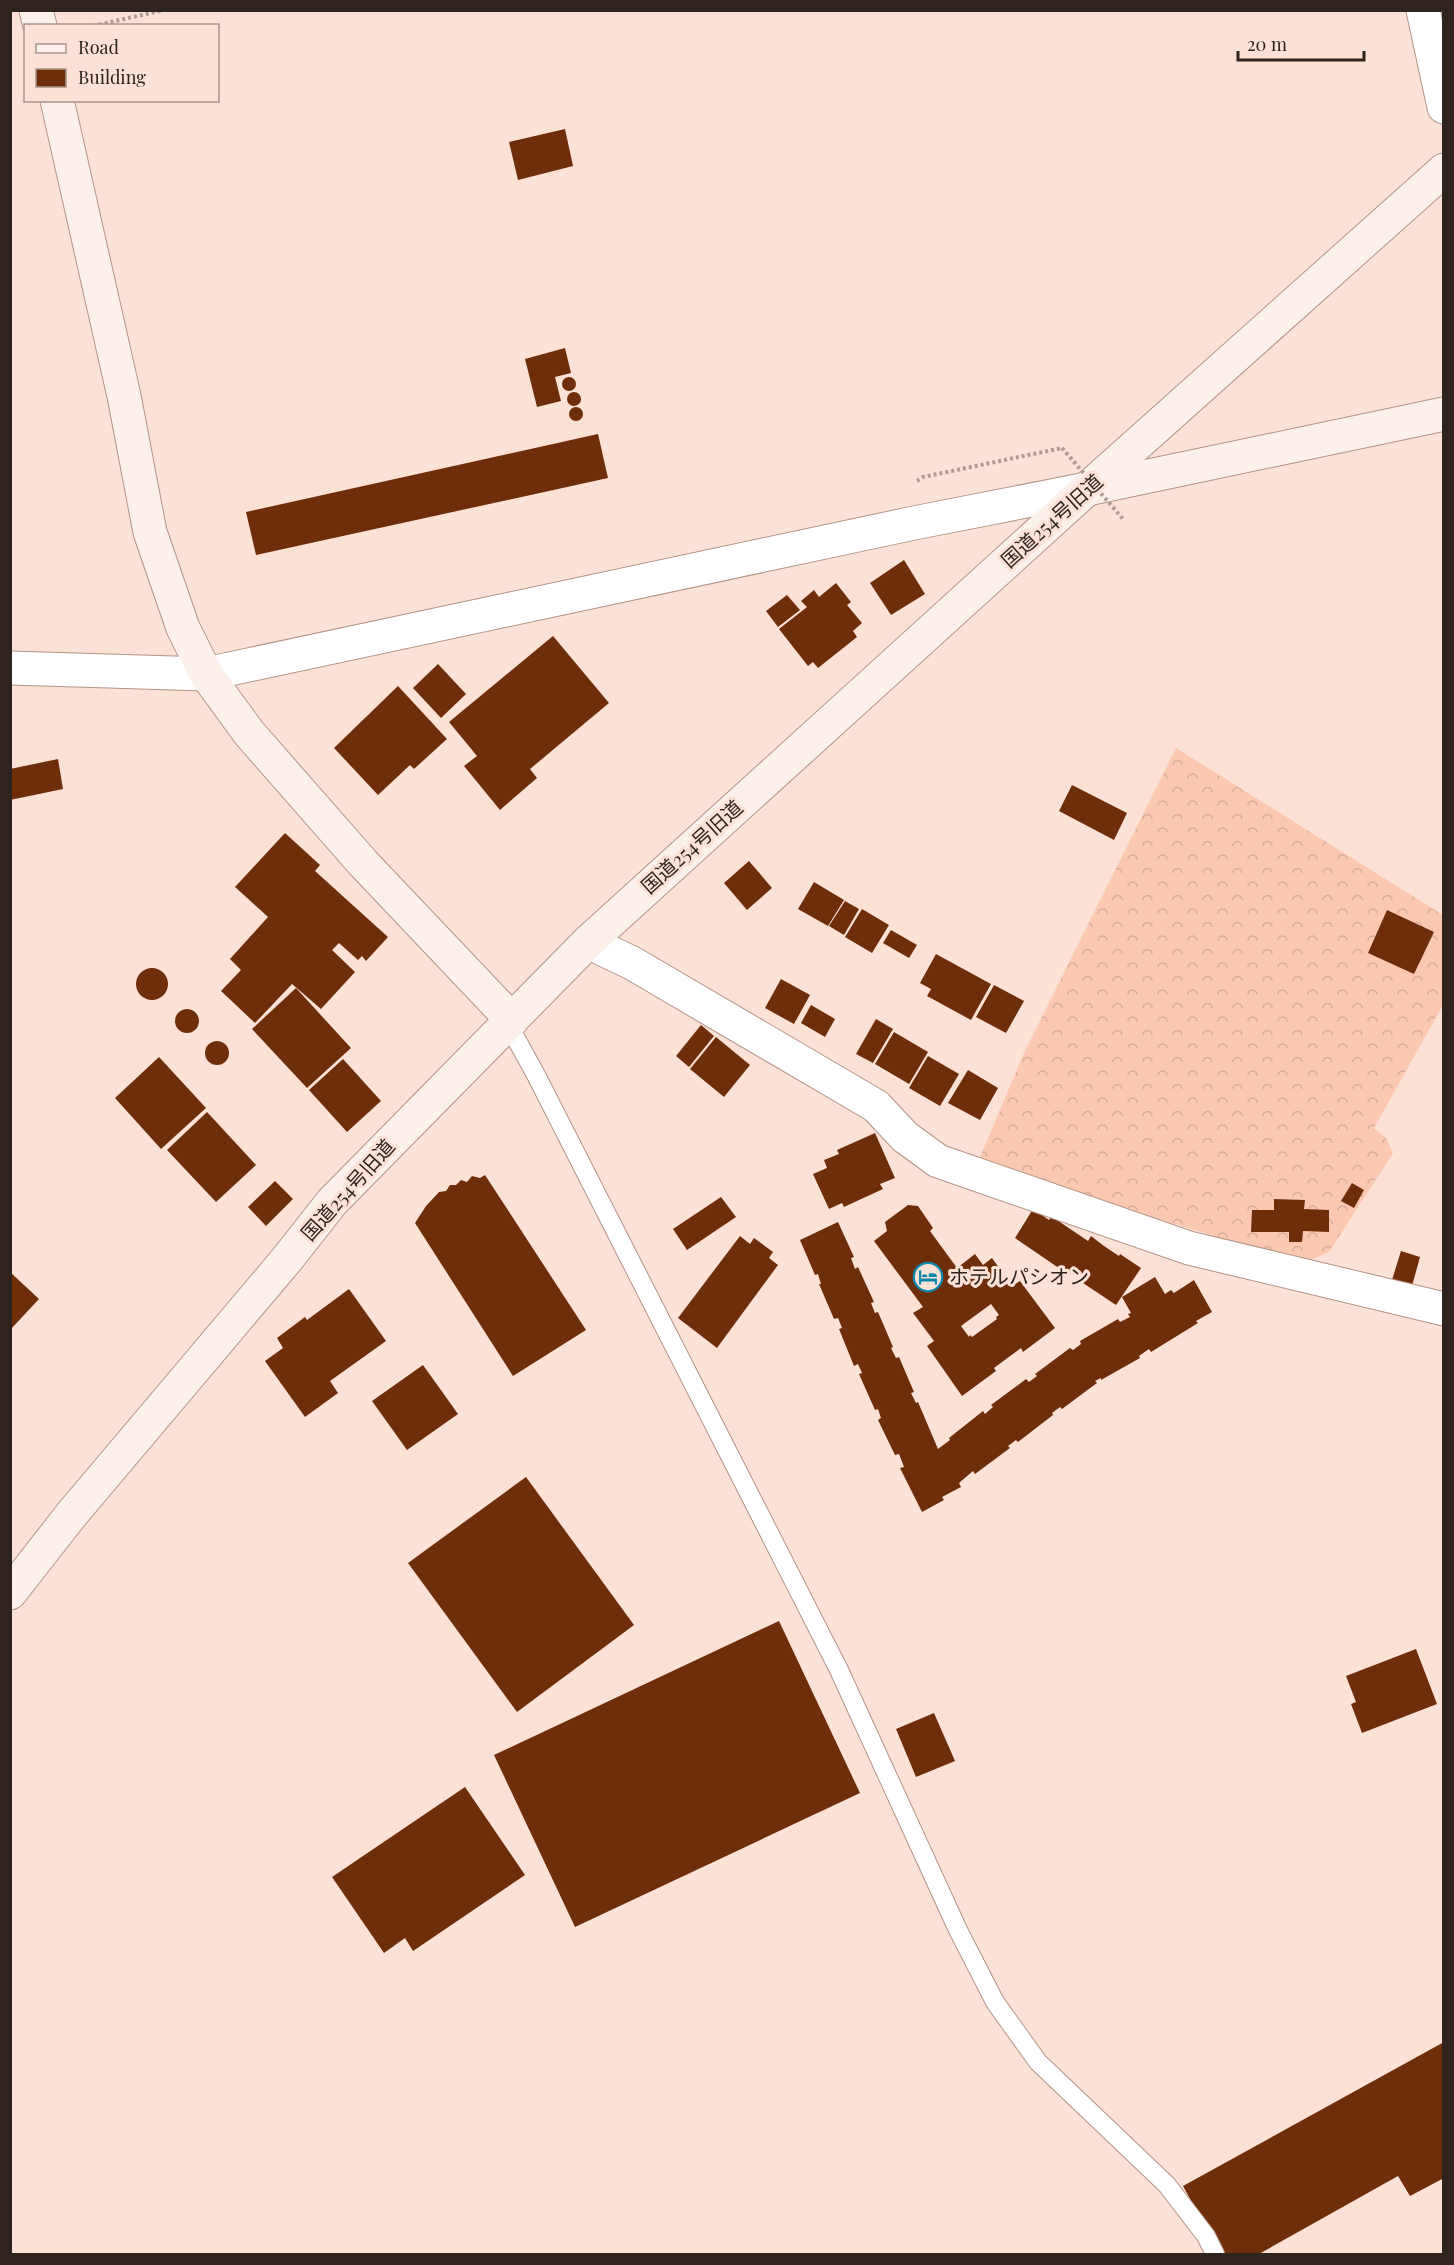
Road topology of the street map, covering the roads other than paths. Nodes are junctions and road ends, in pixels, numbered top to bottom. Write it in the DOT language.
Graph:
graph roads {
  1 [pos="1423,10"];
  2 [pos="57,102"];
  3 [pos="1443,107"];
  4 [pos="1443,170"];
  5 [pos="1443,414"];
  6 [pos="1087,489"];
  7 [pos="10,668"];
  8 [pos="206,674"];
  9 [pos="588,942"];
  10 [pos="510,1022"];
  11 [pos="1443,1309"];
  12 [pos="10,1593"];
  13 [pos="1215,2254"];
  1 -- 3 [label="street"];
  2 -- 8 [label="street"];
  4 -- 6 [label="street, 国道254号旧道"];
  5 -- 6 [label="street"];
  6 -- 8 [label="street"];
  6 -- 9 [label="street, 国道254号旧道"];
  7 -- 8 [label="street"];
  8 -- 10 [label="street"];
  9 -- 10 [label="street, 国道254号旧道"];
  9 -- 11 [label="street"];
  10 -- 12 [label="street, 国道254号旧道"];
  10 -- 13 [label="lane"];
}
